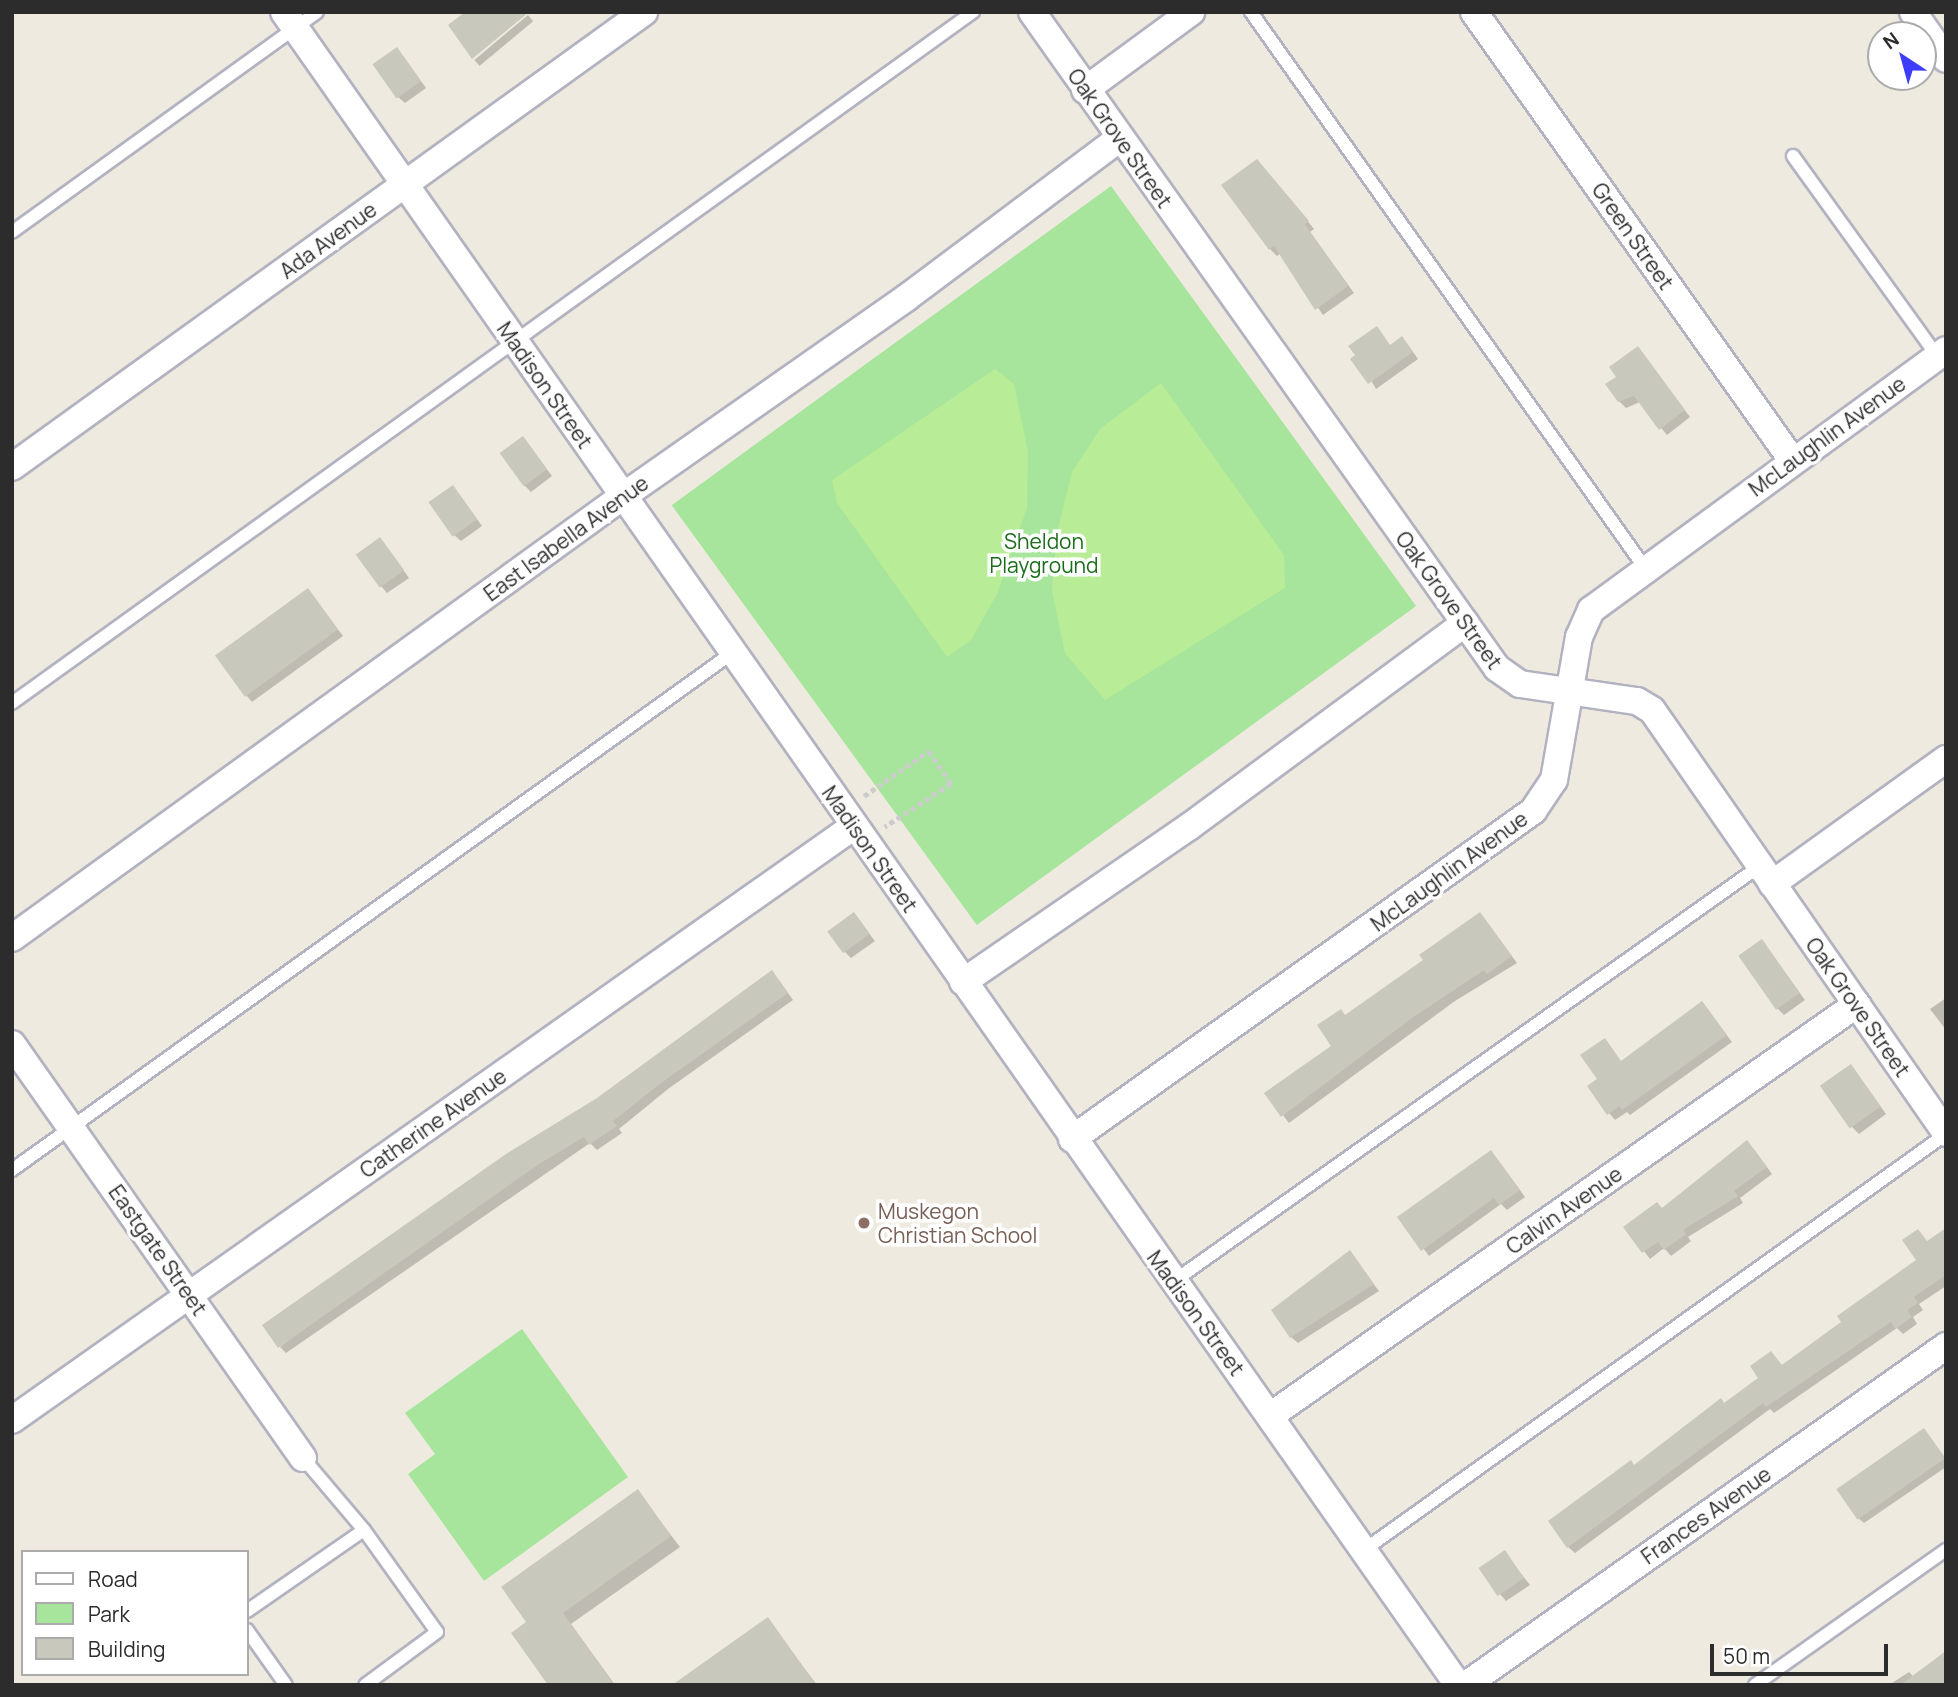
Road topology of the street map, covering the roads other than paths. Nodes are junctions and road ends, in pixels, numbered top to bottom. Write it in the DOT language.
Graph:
graph roads {
  1 [pos="317,12"];
  2 [pos="644,12"];
  3 [pos="973,12"];
  4 [pos="1032,12"];
  5 [pos="1191,12"];
  6 [pos="1251,12"];
  7 [pos="1474,12"];
  8 [pos="1913,12"];
  9 [pos="289,20"];
  10 [pos="1946,58"];
  11 [pos="1085,90"];
  12 [pos="1120,138"];
  13 [pos="1793,156"];
  14 [pos="404,185"];
  15 [pos="12,232"];
  16 [pos="513,340"];
  17 [pos="1941,353"];
  18 [pos="1792,460"];
  19 [pos="12,467"];
  20 [pos="622,497"];
  21 [pos="1645,568"];
  22 [pos="1465,623"];
  23 [pos="732,653"];
  24 [pos="1570,690"];
  25 [pos="12,704"];
  26 [pos="1946,759"];
  27 [pos="858,823"];
  28 [pos="1766,875"];
  29 [pos="12,938"];
  30 [pos="963,982"];
  31 [pos="1857,1004"];
  32 [pos="12,1044"];
  33 [pos="71,1128"];
  34 [pos="1946,1133"];
  35 [pos="1072,1139"];
  36 [pos="12,1170"];
  37 [pos="1174,1281"];
  38 [pos="188,1295"];
  39 [pos="1946,1346"];
  40 [pos="1270,1416"];
  41 [pos="12,1420"];
  42 [pos="303,1458"];
  43 [pos="364,1530"];
  44 [pos="1364,1550"];
  45 [pos="1946,1550"];
  46 [pos="248,1610"];
  47 [pos="248,1631"];
  48 [pos="286,1685"];
  49 [pos="365,1685"];
  50 [pos="1458,1685"];
  51 [pos="1466,1685"];
  52 [pos="1755,1685"];
  1 -- 9 [label="lane"];
  2 -- 14 [label="street, Ada Avenue"];
  3 -- 16 [label="lane"];
  4 -- 11 [label="street, Oak Grove Street"];
  5 -- 11 [label="street"];
  6 -- 21 [label="lane"];
  7 -- 18 [label="street, Green Street"];
  8 -- 10 [label="street"];
  9 -- 14 [label="street, Madison Street"];
  9 -- 15 [label="lane"];
  11 -- 12 [label="street, Oak Grove Street"];
  12 -- 20 [label="street, East Isabella Avenue"];
  12 -- 22 [label="street, Oak Grove Street"];
  13 -- 17 [label="lane"];
  14 -- 16 [label="street, Madison Street"];
  14 -- 19 [label="street, Ada Avenue"];
  16 -- 20 [label="street, Madison Street"];
  16 -- 25 [label="lane"];
  17 -- 18 [label="street, McLaughlin Avenue"];
  18 -- 21 [label="street, McLaughlin Avenue"];
  20 -- 23 [label="street, Madison Street"];
  20 -- 29 [label="street, East Isabella Avenue"];
  21 -- 24 [label="street, McLaughlin Avenue"];
  22 -- 24 [label="street, Oak Grove Street"];
  22 -- 30 [label="street"];
  23 -- 27 [label="street, Madison Street"];
  23 -- 33 [label="lane"];
  24 -- 28 [label="street, Oak Grove Street"];
  24 -- 35 [label="street, McLaughlin Avenue"];
  26 -- 28 [label="street"];
  27 -- 30 [label="street, Madison Street"];
  27 -- 38 [label="street, Catherine Avenue"];
  28 -- 31 [label="street, Oak Grove Street"];
  28 -- 37 [label="lane"];
  30 -- 35 [label="street, Madison Street"];
  31 -- 34 [label="street, Oak Grove Street"];
  31 -- 40 [label="street, Calvin Avenue"];
  32 -- 33 [label="street, Eastgate Street"];
  33 -- 36 [label="lane"];
  33 -- 38 [label="street, Eastgate Street"];
  34 -- 44 [label="lane"];
  35 -- 37 [label="street, Madison Street"];
  37 -- 40 [label="street, Madison Street"];
  38 -- 41 [label="street, Catherine Avenue"];
  38 -- 42 [label="street, Eastgate Street"];
  39 -- 51 [label="street, Frances Avenue"];
  40 -- 44 [label="street, Madison Street"];
  42 -- 43 [label="lane"];
  43 -- 46 [label="lane"];
  43 -- 49 [label="lane"];
  44 -- 50 [label="street, Madison Street"];
  45 -- 52 [label="lane"];
  47 -- 48 [label="lane"];
}
